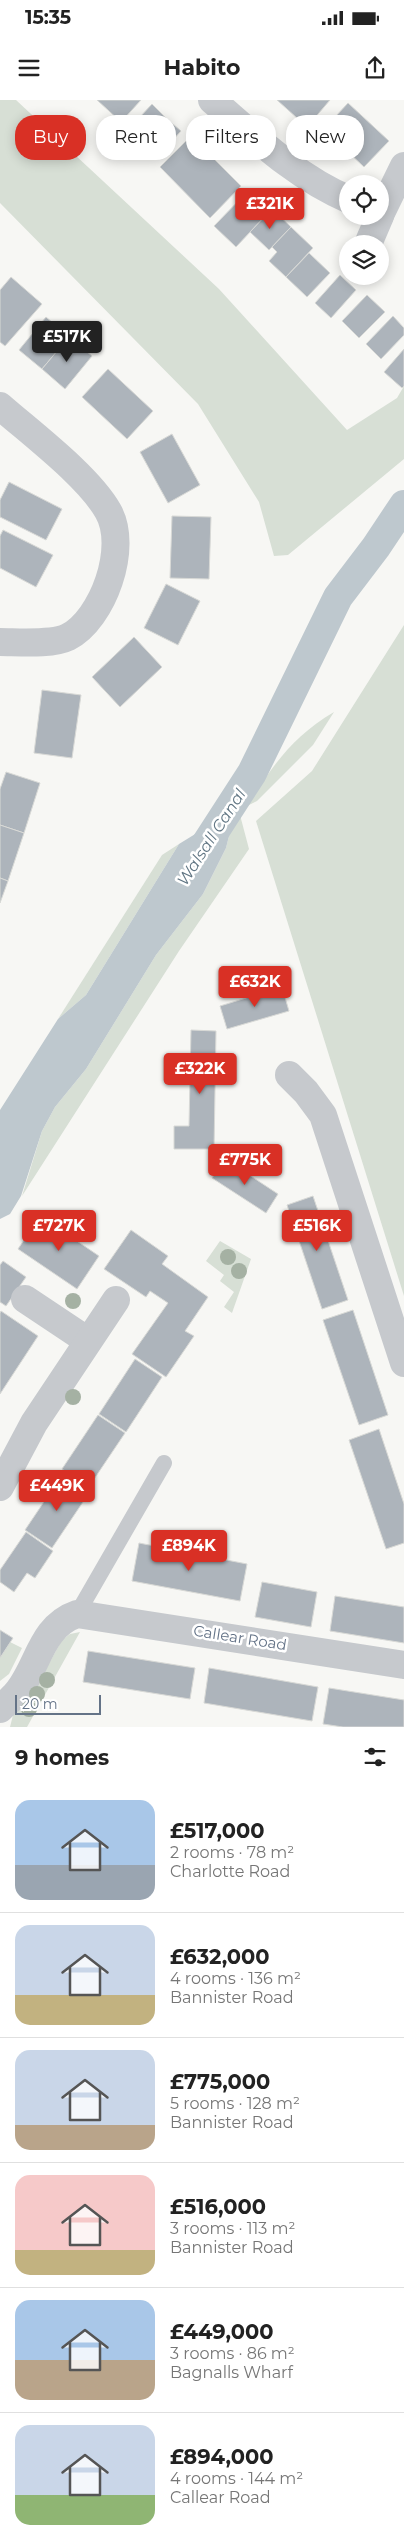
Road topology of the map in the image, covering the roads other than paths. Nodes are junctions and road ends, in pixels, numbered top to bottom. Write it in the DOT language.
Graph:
graph roads {
  1 [pos="212,100"];
  2 [pos="404,166"];
  3 [pos="339,196"];
  4 [pos="389,197"];
  5 [pos="0,406"];
  6 [pos="0,642"];
  7 [pos="288,1075"];
  8 [pos="24,1298"];
  9 [pos="116,1300"];
  10 [pos="88,1341"];
  11 [pos="404,1363"];
  12 [pos="164,1463"];
  13 [pos="0,1487"];
  14 [pos="77,1614"];
  15 [pos="404,1665"];
  16 [pos="0,1709"];
  1 -- 3 [label="street"];
  2 -- 4 [label="street"];
  5 -- 6 [label="street"];
  7 -- 11 [label="street"];
  8 -- 10 [label="street"];
  9 -- 10 [label="street"];
  10 -- 13 [label="street"];
  12 -- 14 [label="lane"];
  14 -- 15 [label="street, Callear Road"];
  14 -- 16 [label="street"];
}
